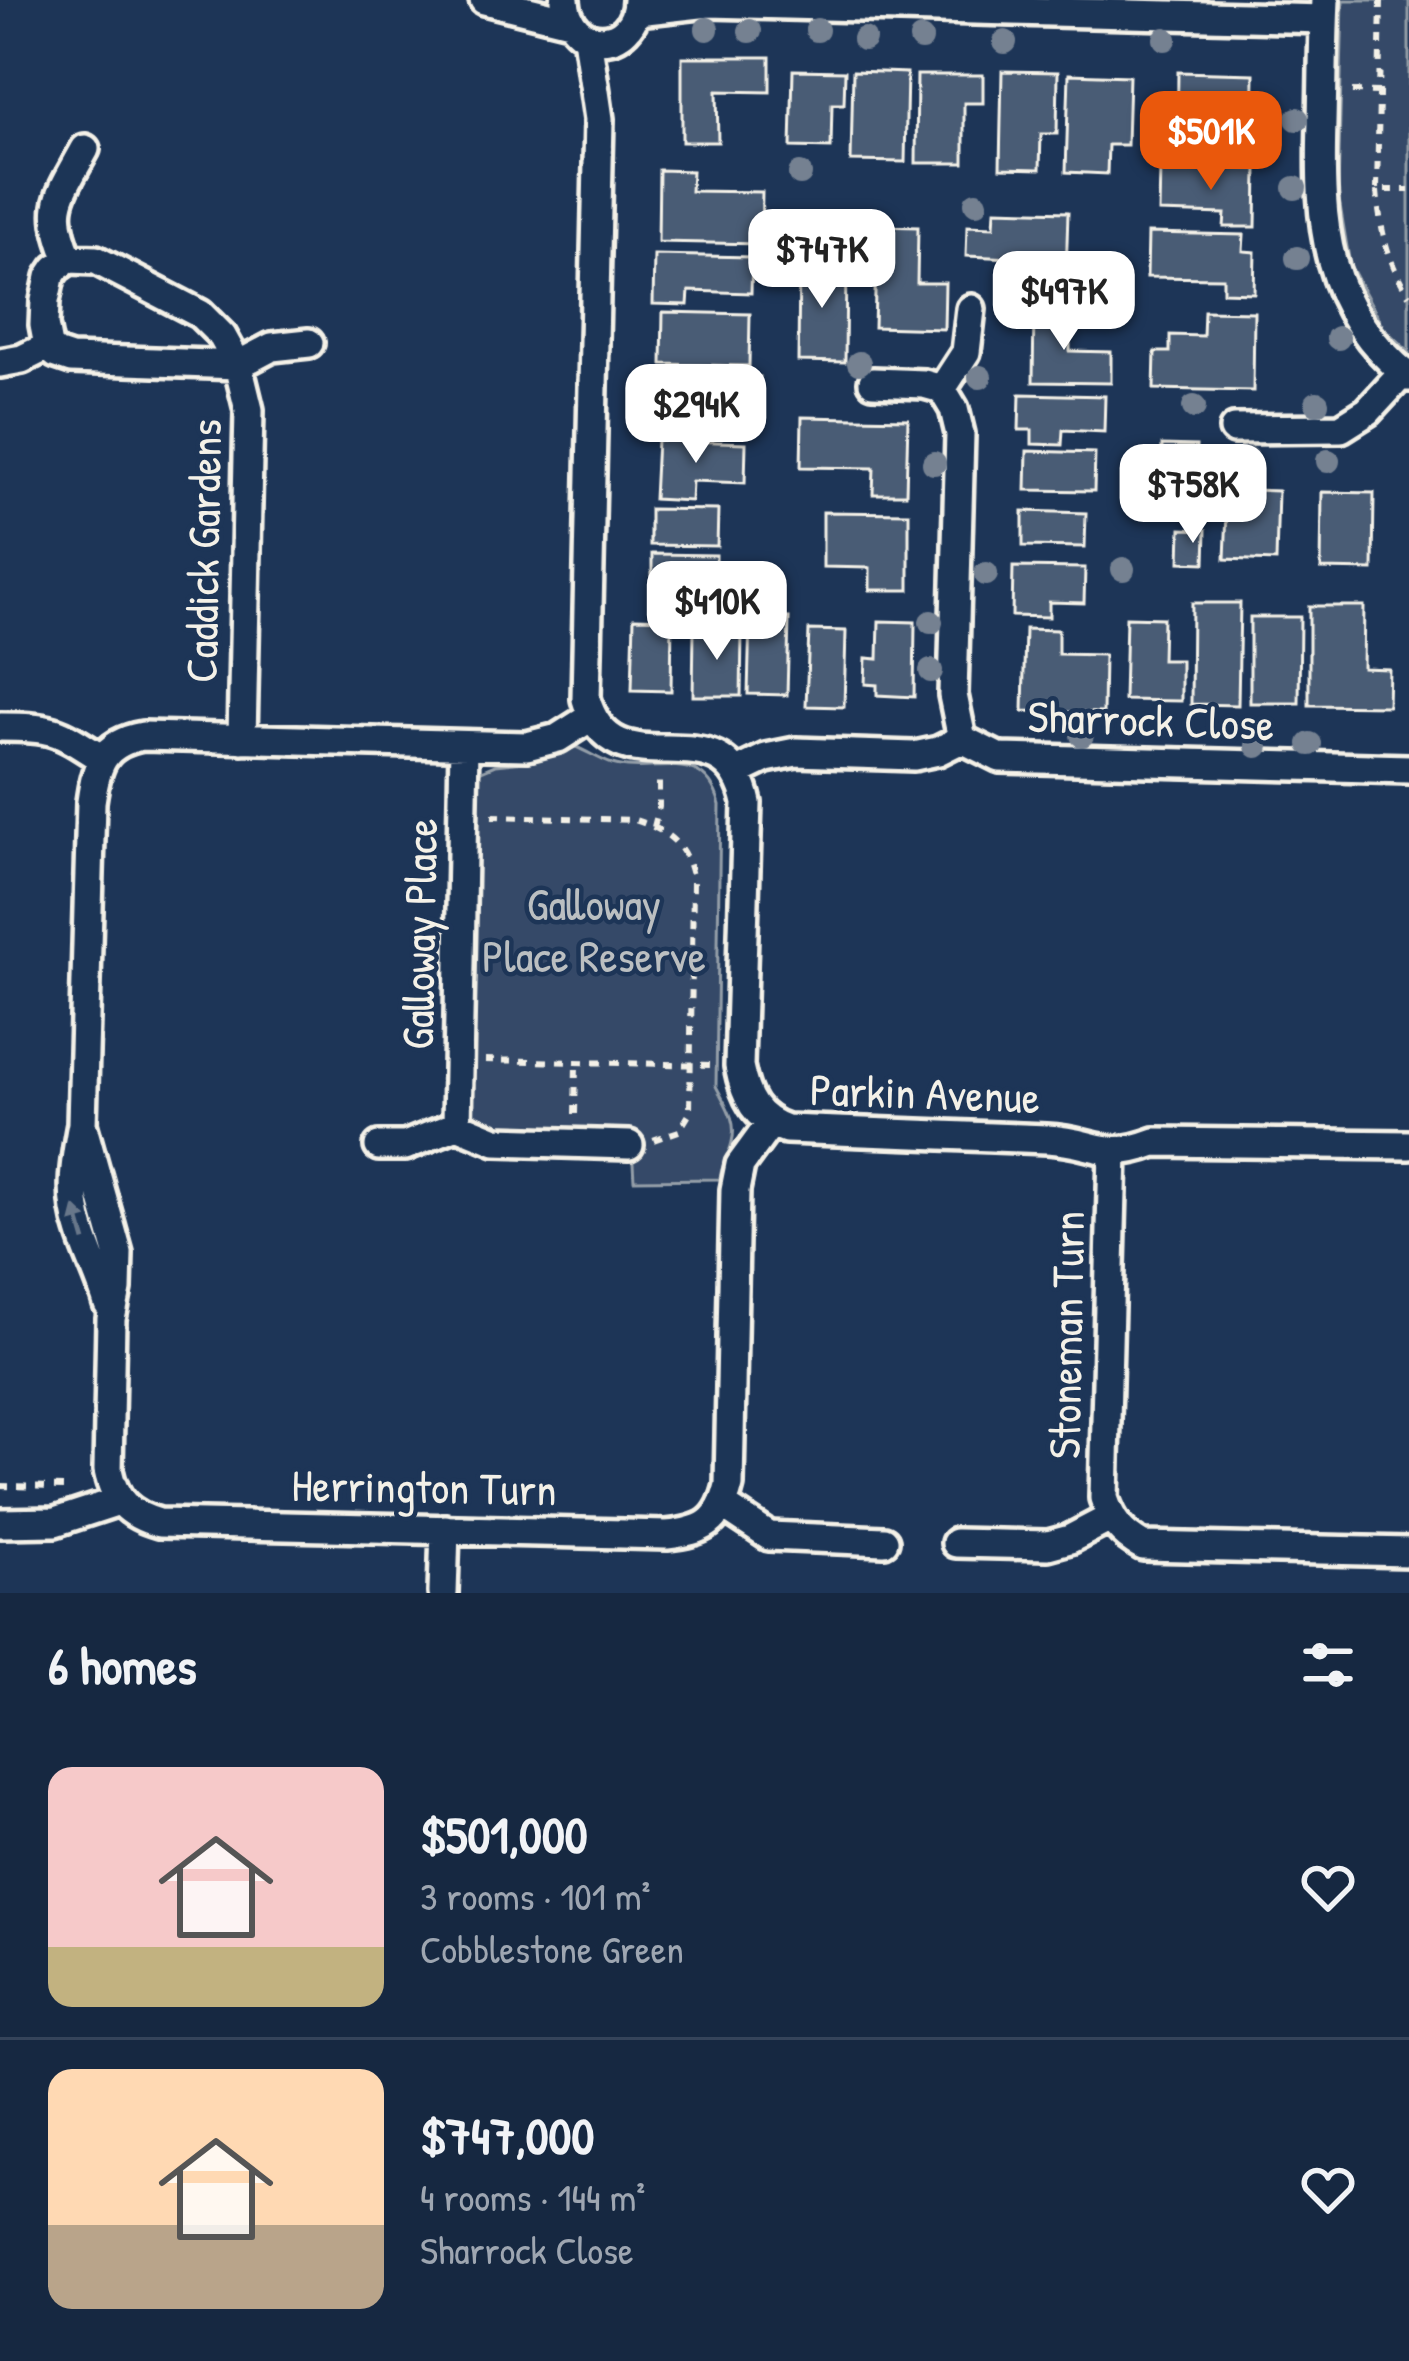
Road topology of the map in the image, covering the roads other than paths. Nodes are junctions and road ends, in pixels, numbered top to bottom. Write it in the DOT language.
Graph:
graph roads {
  1 [pos="488,0"];
  2 [pos="701,2"];
  3 [pos="945,5"];
  4 [pos="637,6"];
  5 [pos="1324,10"];
  6 [pos="574,20"];
  7 [pos="618,36"];
  8 [pos="599,118"];
  9 [pos="86,149"];
  10 [pos="69,259"];
  11 [pos="971,309"];
  12 [pos="310,343"];
  13 [pos="48,346"];
  14 [pos="0,363"];
  15 [pos="238,365"];
  16 [pos="1406,375"];
  17 [pos="873,382"];
  18 [pos="942,389"];
  19 [pos="1234,428"];
  20 [pos="591,717"];
  21 [pos="0,727"];
  22 [pos="242,739"];
  23 [pos="962,739"];
  24 [pos="464,745"];
  25 [pos="102,759"];
  26 [pos="1409,770"];
  27 [pos="735,773"];
  28 [pos="770,1124"];
  29 [pos="457,1125"];
  30 [pos="629,1145"];
  31 [pos="1409,1145"];
  32 [pos="379,1146"];
  33 [pos="1113,1153"];
  34 [pos="115,1494"];
  35 [pos="724,1506"];
  36 [pos="1111,1518"];
  37 [pos="0,1523"];
  38 [pos="445,1529"];
  39 [pos="884,1541"];
  40 [pos="956,1543"];
  41 [pos="1409,1552"];
  42 [pos="443,1593"];
  1 -- 6 [label="street"];
  2 -- 3 [label="street"];
  2 -- 4 [label="street"];
  3 -- 5 [label="street"];
  4 -- 7 [label="street"];
  5 -- 16 [label="street"];
  6 -- 7 [label="street"];
  6 -- 8 [label="street"];
  7 -- 8 [label="street"];
  8 -- 20 [label="street"];
  9 -- 10 [label="street"];
  10 -- 13 [label="street"];
  10 -- 15 [label="street, Caddick Gardens"];
  11 -- 18 [label="street"];
  12 -- 15 [label="street, Caddick Gardens"];
  13 -- 14 [label="street"];
  13 -- 15 [label="street, Caddick Gardens"];
  15 -- 22 [label="street, Caddick Gardens"];
  16 -- 19 [label="street"];
  17 -- 18 [label="street"];
  18 -- 23 [label="street, Sharrock Close"];
  20 -- 24 [label="street"];
  20 -- 27 [label="street"];
  21 -- 25 [label="street"];
  22 -- 24 [label="street"];
  22 -- 25 [label="street"];
  23 -- 26 [label="street, Sharrock Close"];
  23 -- 27 [label="street"];
  24 -- 29 [label="street, Galloway Place"];
  25 -- 34 [label="street"];
  27 -- 28 [label="street, Parkin Avenue"];
  28 -- 33 [label="street, Parkin Avenue"];
  28 -- 35 [label="street"];
  29 -- 30 [label="street"];
  29 -- 32 [label="street"];
  31 -- 33 [label="street, Parkin Avenue"];
  33 -- 36 [label="street, Stoneman Turn"];
  34 -- 37 [label="street"];
  34 -- 38 [label="street, Herrington Turn"];
  35 -- 38 [label="street, Herrington Turn"];
  35 -- 39 [label="street"];
  36 -- 40 [label="street, Stoneman Turn"];
  36 -- 41 [label="street, Stoneman Turn"];
  38 -- 42 [label="street"];
}
